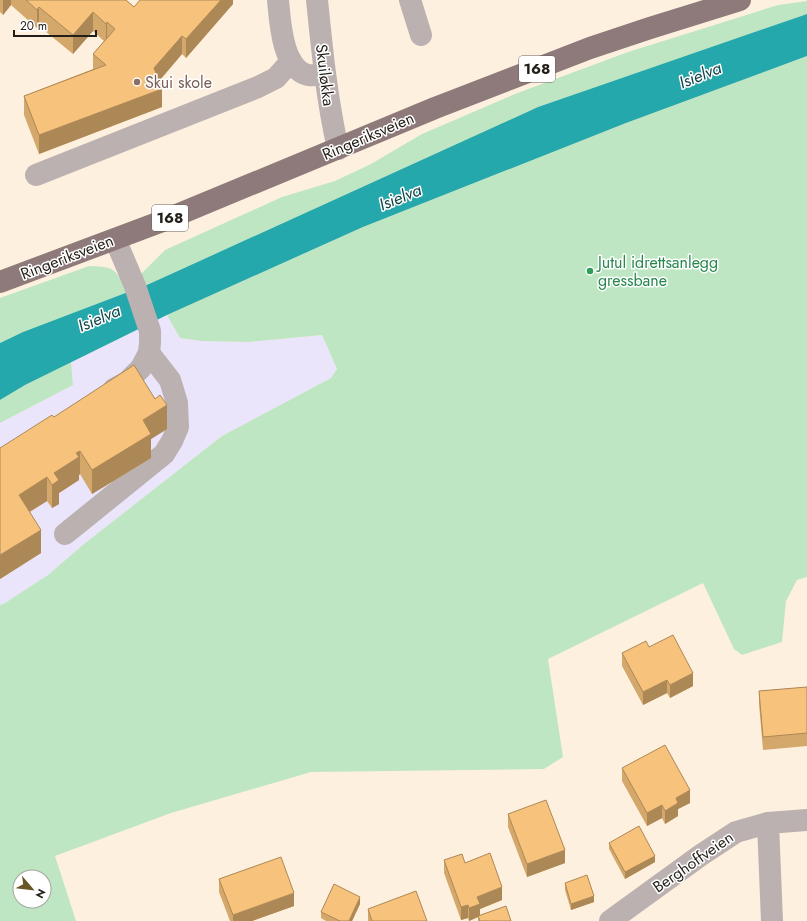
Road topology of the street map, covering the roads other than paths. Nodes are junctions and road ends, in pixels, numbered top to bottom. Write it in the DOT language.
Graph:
graph roads {
  1 [pos="278,0"];
  2 [pos="317,0"];
  3 [pos="410,0"];
  4 [pos="740,0"];
  5 [pos="420,35"];
  6 [pos="291,60"];
  7 [pos="324,74"];
  8 [pos="338,149"];
  9 [pos="36,175"];
  10 [pos="115,239"];
  11 [pos="0,282"];
  12 [pos="149,353"];
  13 [pos="100,398"];
  14 [pos="65,534"];
  15 [pos="807,820"];
  16 [pos="768,823"];
  17 [pos="610,921"];
  18 [pos="772,921"];
  1 -- 6 [label="street"];
  2 -- 7 [label="street, Skuiløkka"];
  3 -- 5 [label="street"];
  4 -- 8 [label="main road, Ringeriksveien / 168"];
  6 -- 7 [label="street"];
  6 -- 9 [label="street"];
  7 -- 8 [label="street, Skuiløkka"];
  8 -- 10 [label="main road, Ringeriksveien / 168"];
  10 -- 11 [label="main road, Ringeriksveien / 168"];
  10 -- 12 [label="street"];
  12 -- 13 [label="street"];
  12 -- 14 [label="street"];
  15 -- 16 [label="street, Berghoffveien"];
  16 -- 17 [label="street, Berghoffveien"];
  16 -- 18 [label="street"];
}
